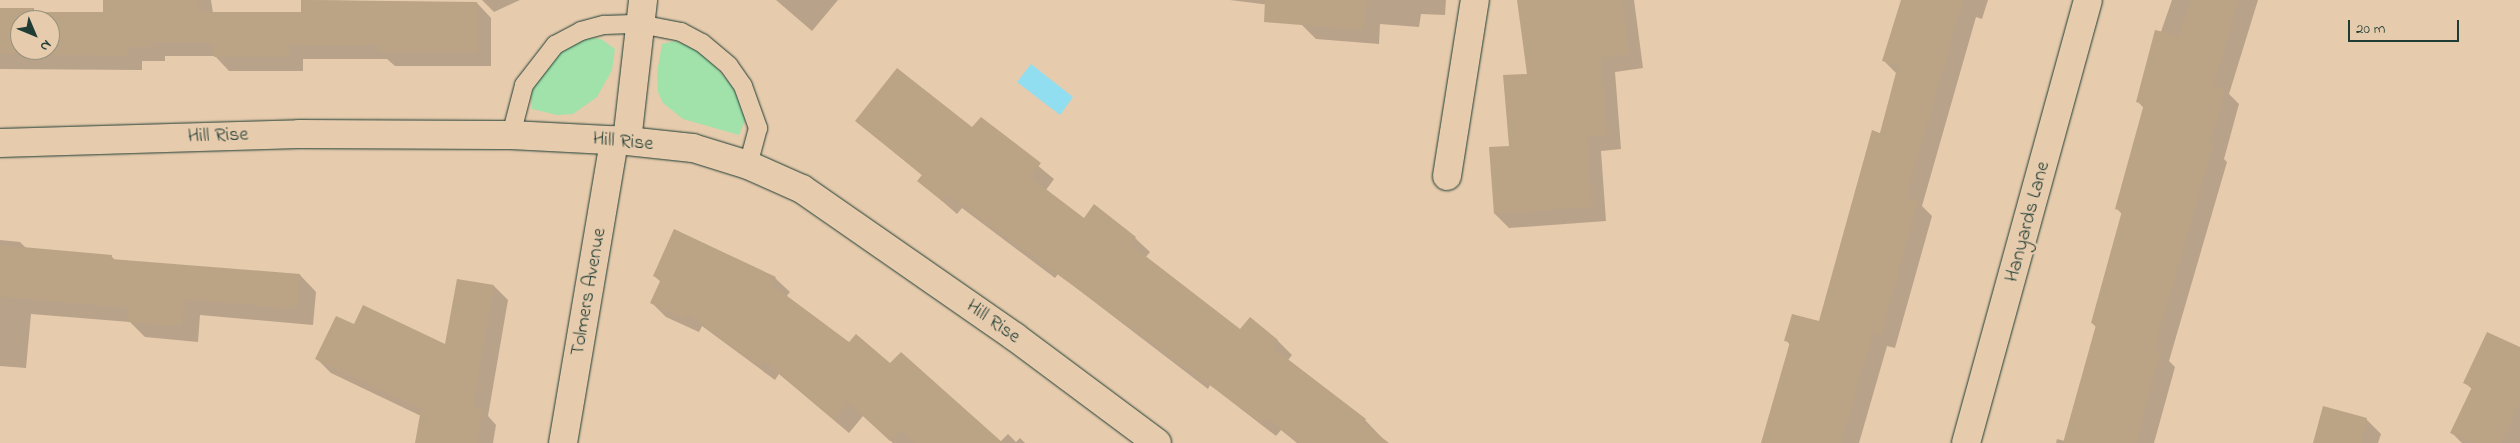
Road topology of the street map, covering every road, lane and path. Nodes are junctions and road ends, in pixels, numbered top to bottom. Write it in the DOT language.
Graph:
graph roads {
  1 [pos="1475,0"];
  2 [pos="2088,0"];
  3 [pos="641,12"];
  4 [pos="511,135"];
  5 [pos="620,141"];
  6 [pos="0,143"];
  7 [pos="748,165"];
  8 [pos="1447,176"];
  9 [pos="563,443"];
  10 [pos="1157,443"];
  11 [pos="1966,443"];
  1 -- 8 [label="street"];
  2 -- 11 [label="street, Hanyards Lane"];
  3 -- 4 [label="lane"];
  3 -- 5 [label="street, Tolmers Avenue"];
  3 -- 7 [label="lane"];
  4 -- 5 [label="street, Hill Rise"];
  4 -- 6 [label="street, Hill Rise"];
  5 -- 7 [label="street, Hill Rise"];
  5 -- 9 [label="street, Tolmers Avenue"];
  7 -- 10 [label="street, Hill Rise"];
}
